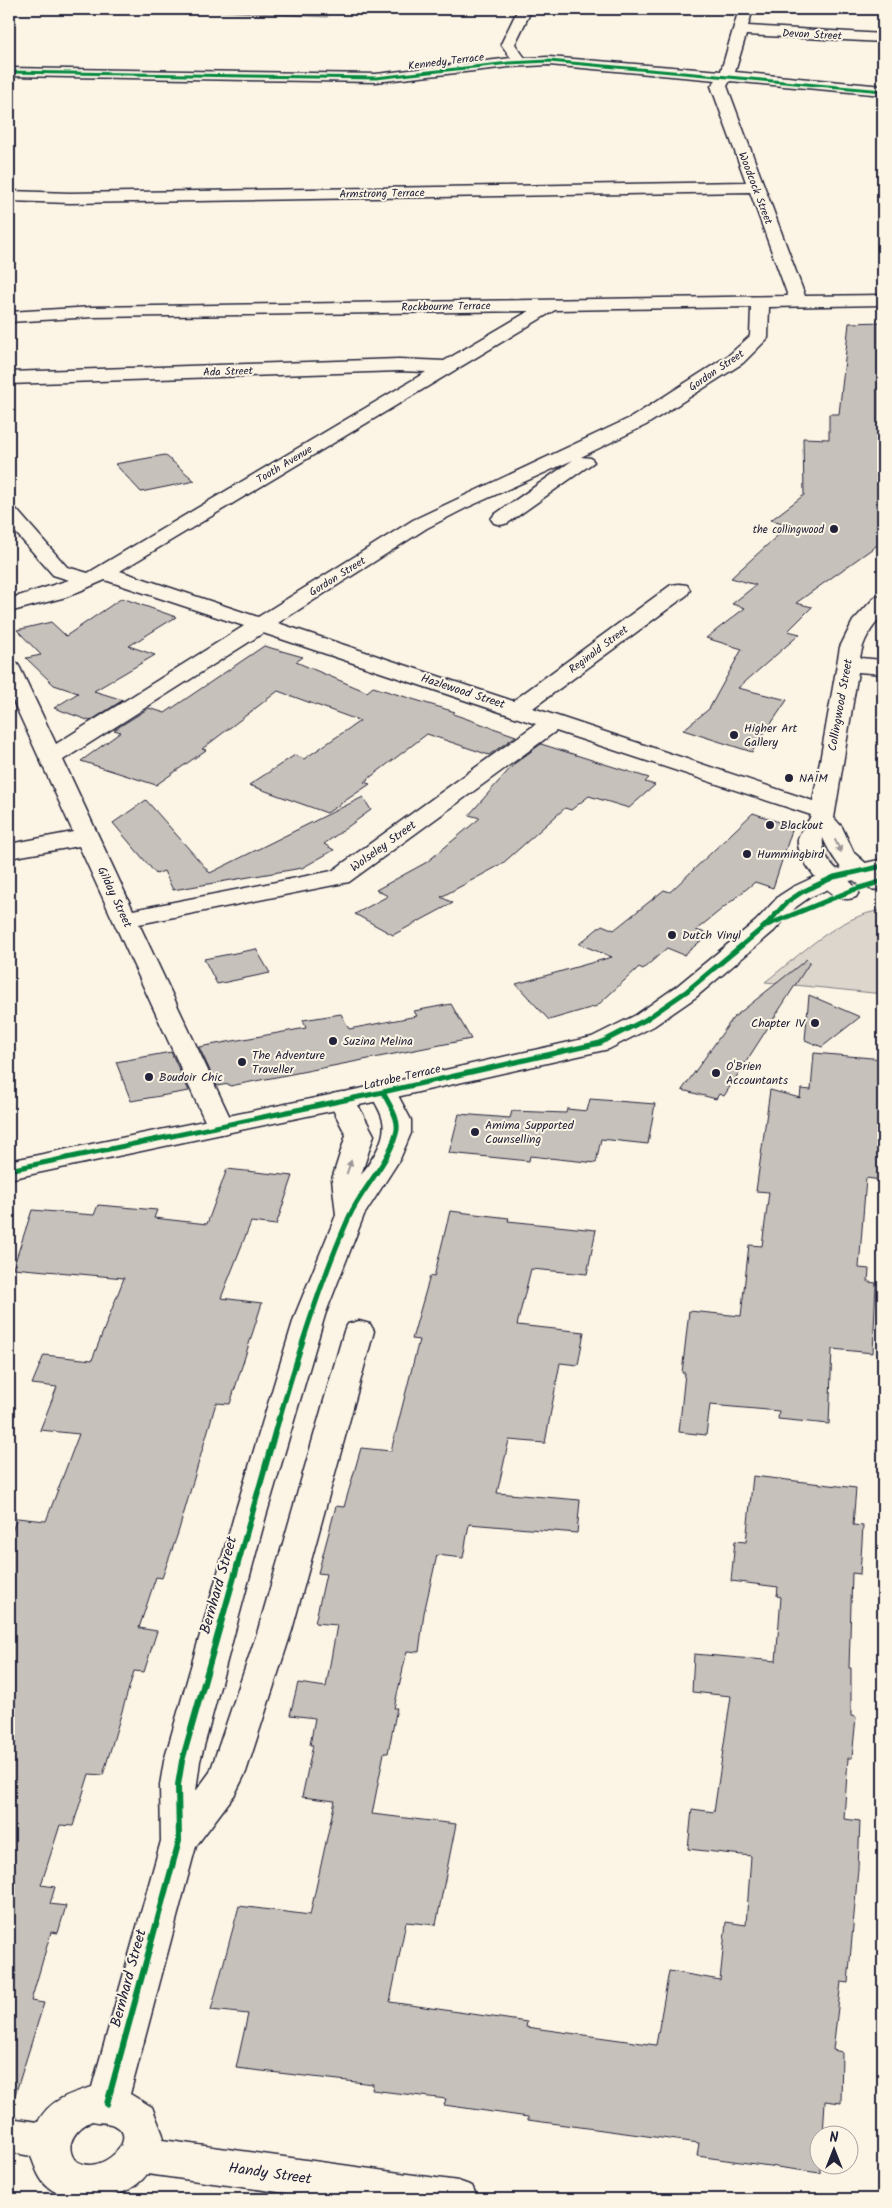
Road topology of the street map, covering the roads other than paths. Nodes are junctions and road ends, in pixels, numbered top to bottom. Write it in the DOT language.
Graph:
graph roads {
  1 [pos="525,9"];
  2 [pos="746,9"];
  3 [pos="741,30"];
  4 [pos="883,38"];
  5 [pos="521,62"];
  6 [pos="9,72"];
  7 [pos="177,74"];
  8 [pos="724,76"];
  9 [pos="310,84"];
  10 [pos="883,91"];
  11 [pos="753,181"];
  12 [pos="9,194"];
  13 [pos="798,300"];
  14 [pos="883,300"];
  15 [pos="760,301"];
  16 [pos="553,304"];
  17 [pos="9,317"];
  18 [pos="447,367"];
  19 [pos="9,378"];
  20 [pos="639,421"];
  21 [pos="9,513"];
  22 [pos="501,519"];
  23 [pos="96,576"];
  24 [pos="679,590"];
  25 [pos="883,602"];
  26 [pos="9,606"];
  27 [pos="259,624"];
  28 [pos="847,664"];
  29 [pos="883,667"];
  30 [pos="9,668"];
  31 [pos="518,710"];
  32 [pos="554,722"];
  33 [pos="50,758"];
  34 [pos="822,815"];
  35 [pos="87,837"];
  36 [pos="9,851"];
  37 [pos="863,878"];
  38 [pos="125,919"];
  39 [pos="383,1092"];
  40 [pos="342,1100"];
  41 [pos="220,1126"];
  42 [pos="9,1170"];
  43 [pos="350,1214"];
  44 [pos="359,1331"];
  45 [pos="179,1842"];
  46 [pos="107,2104"];
  47 [pos="9,2135"];
  48 [pos="50,2142"];
  49 [pos="140,2155"];
  50 [pos="83,2192"];
  51 [pos="458,2199"];
  1 -- 5 [label="street"];
  2 -- 3 [label="street"];
  3 -- 4 [label="street, Devon Street"];
  3 -- 8 [label="street"];
  5 -- 7 [label="street, Kennedy Terrace"];
  5 -- 8 [label="street, Kennedy Terrace"];
  6 -- 7 [label="street, Kennedy Terrace"];
  7 -- 9 [label="street, Kennedy Terrace"];
  8 -- 10 [label="street, Kennedy Terrace"];
  8 -- 11 [label="street, Woodcock Street"];
  11 -- 12 [label="street, Armstrong Terrace"];
  11 -- 13 [label="street, Woodcock Street"];
  13 -- 14 [label="street, Rockbourne Terrace"];
  13 -- 15 [label="street, Rockbourne Terrace"];
  15 -- 16 [label="street, Rockbourne Terrace"];
  15 -- 20 [label="street, Gordon Street"];
  16 -- 17 [label="street, Rockbourne Terrace"];
  16 -- 18 [label="street, Tooth Avenue"];
  18 -- 19 [label="street, Ada Street"];
  18 -- 23 [label="street, Tooth Avenue"];
  20 -- 22 [label="street, Gordon Street"];
  20 -- 27 [label="street, Gordon Street"];
  21 -- 23 [label="street, Hazlewood Street"];
  23 -- 26 [label="street, Tooth Avenue"];
  23 -- 27 [label="street, Hazlewood Street"];
  24 -- 31 [label="street, Reginald Street"];
  25 -- 28 [label="street, Collingwood Street"];
  27 -- 31 [label="street, Hazlewood Street"];
  27 -- 33 [label="street, Gordon Street"];
  28 -- 29 [label="street"];
  28 -- 34 [label="street, Collingwood Street"];
  30 -- 33 [label="street, Gilday Street"];
  31 -- 32 [label="street, Hazlewood Street"];
  32 -- 34 [label="street, Hazlewood Street"];
  32 -- 38 [label="street, Wolseley Street"];
  33 -- 35 [label="street, Gilday Street"];
  34 -- 37 [label="street, Collingwood Street"];
  35 -- 36 [label="street"];
  35 -- 38 [label="street, Gilday Street"];
  37 -- 39 [label="street, Latrobe Terrace"];
  38 -- 41 [label="street, Gilday Street"];
  39 -- 40 [label="street, Latrobe Terrace"];
  39 -- 43 [label="street, Bernhard Street"];
  40 -- 41 [label="street, Latrobe Terrace"];
  43 -- 40 [label="street, Bernhard Street, one-way"];
  41 -- 42 [label="street, Latrobe Terrace"];
  43 -- 45 [label="street, Bernhard Street"];
  44 -- 45 [label="street, Bernhard Street"];
  45 -- 46 [label="street, Bernhard Street"];
  46 -- 48 [label="street"];
  46 -- 49 [label="street"];
  47 -- 48 [label="street"];
  48 -- 50 [label="street"];
  49 -- 50 [label="street"];
  49 -- 51 [label="street, Handy Street"];
}
